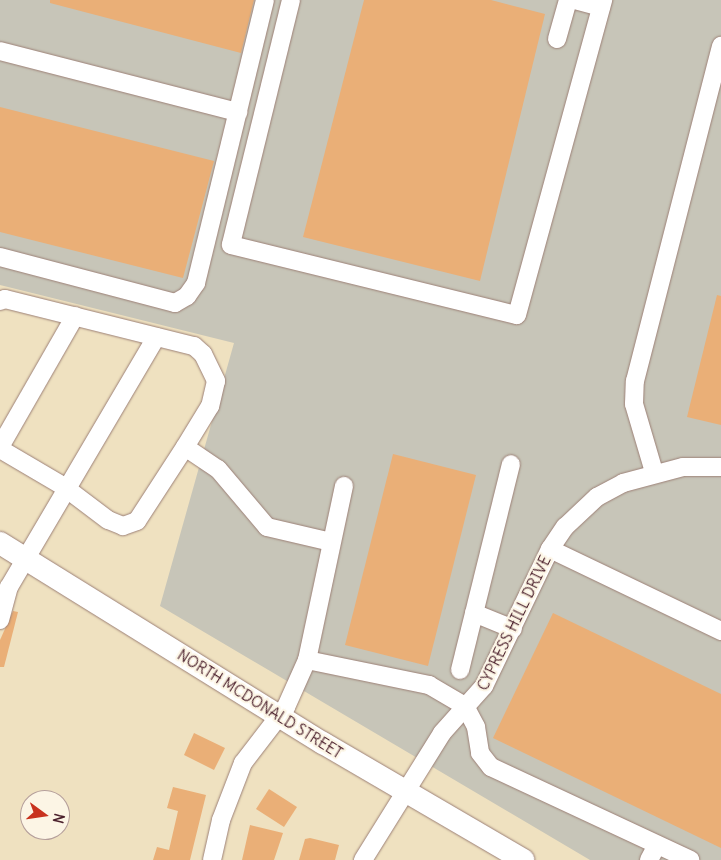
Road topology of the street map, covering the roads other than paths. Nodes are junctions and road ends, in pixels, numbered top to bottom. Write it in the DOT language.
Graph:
graph roads {
  1 [pos="265,0"];
  2 [pos="292,0"];
  3 [pos="568,0"];
  4 [pos="575,0"];
  5 [pos="602,3"];
  6 [pos="557,39"];
  7 [pos="721,46"];
  8 [pos="0,51"];
  9 [pos="238,112"];
  10 [pos="207,240"];
  11 [pos="232,245"];
  12 [pos="0,257"];
  13 [pos="0,301"];
  14 [pos="75,316"];
  15 [pos="156,337"];
  16 [pos="185,447"];
  17 [pos="0,448"];
  18 [pos="511,464"];
  19 [pos="721,467"];
  20 [pos="654,472"];
  21 [pos="344,486"];
  22 [pos="66,489"];
  23 [pos="331,542"];
  24 [pos="0,543"];
  25 [pos="550,549"];
  26 [pos="26,558"];
  27 [pos="474,613"];
  28 [pos="0,620"];
  29 [pos="513,629"];
  30 [pos="721,631"];
  31 [pos="307,660"];
  32 [pos="460,670"];
  33 [pos="465,706"];
  34 [pos="280,717"];
  35 [pos="406,792"];
  36 [pos="653,852"];
  37 [pos="212,860"];
  38 [pos="363,860"];
  39 [pos="523,860"];
  40 [pos="690,860"];
  1 -- 9 [label="street"];
  2 -- 11 [label="street"];
  3 -- 6 [label="street"];
  4 -- 5 [label="street"];
  5 -- 11 [label="street"];
  7 -- 20 [label="street"];
  8 -- 9 [label="street"];
  9 -- 10 [label="street"];
  10 -- 11 [label="street"];
  10 -- 12 [label="street"];
  13 -- 14 [label="street"];
  14 -- 15 [label="street"];
  14 -- 17 [label="street"];
  15 -- 16 [label="street"];
  15 -- 22 [label="street"];
  16 -- 22 [label="street"];
  16 -- 23 [label="street"];
  17 -- 22 [label="street"];
  18 -- 27 [label="street"];
  19 -- 20 [label="street, CYPRESS HILL DRIVE"];
  20 -- 25 [label="street, CYPRESS HILL DRIVE"];
  21 -- 23 [label="street"];
  22 -- 26 [label="street"];
  23 -- 31 [label="street"];
  24 -- 26 [label="main road, NORTH MCDONALD STREET"];
  25 -- 29 [label="street, CYPRESS HILL DRIVE"];
  25 -- 30 [label="street"];
  26 -- 28 [label="street"];
  26 -- 34 [label="main road, NORTH MCDONALD STREET"];
  27 -- 29 [label="street"];
  27 -- 32 [label="street"];
  29 -- 33 [label="street, CYPRESS HILL DRIVE"];
  31 -- 33 [label="street"];
  31 -- 34 [label="street"];
  33 -- 35 [label="street, CYPRESS HILL DRIVE"];
  33 -- 36 [label="street"];
  34 -- 35 [label="main road, NORTH MCDONALD STREET"];
  34 -- 37 [label="street"];
  35 -- 38 [label="street, CYPRESS HILL DRIVE"];
  35 -- 39 [label="main road, NORTH MCDONALD STREET"];
  36 -- 40 [label="street"];
}
